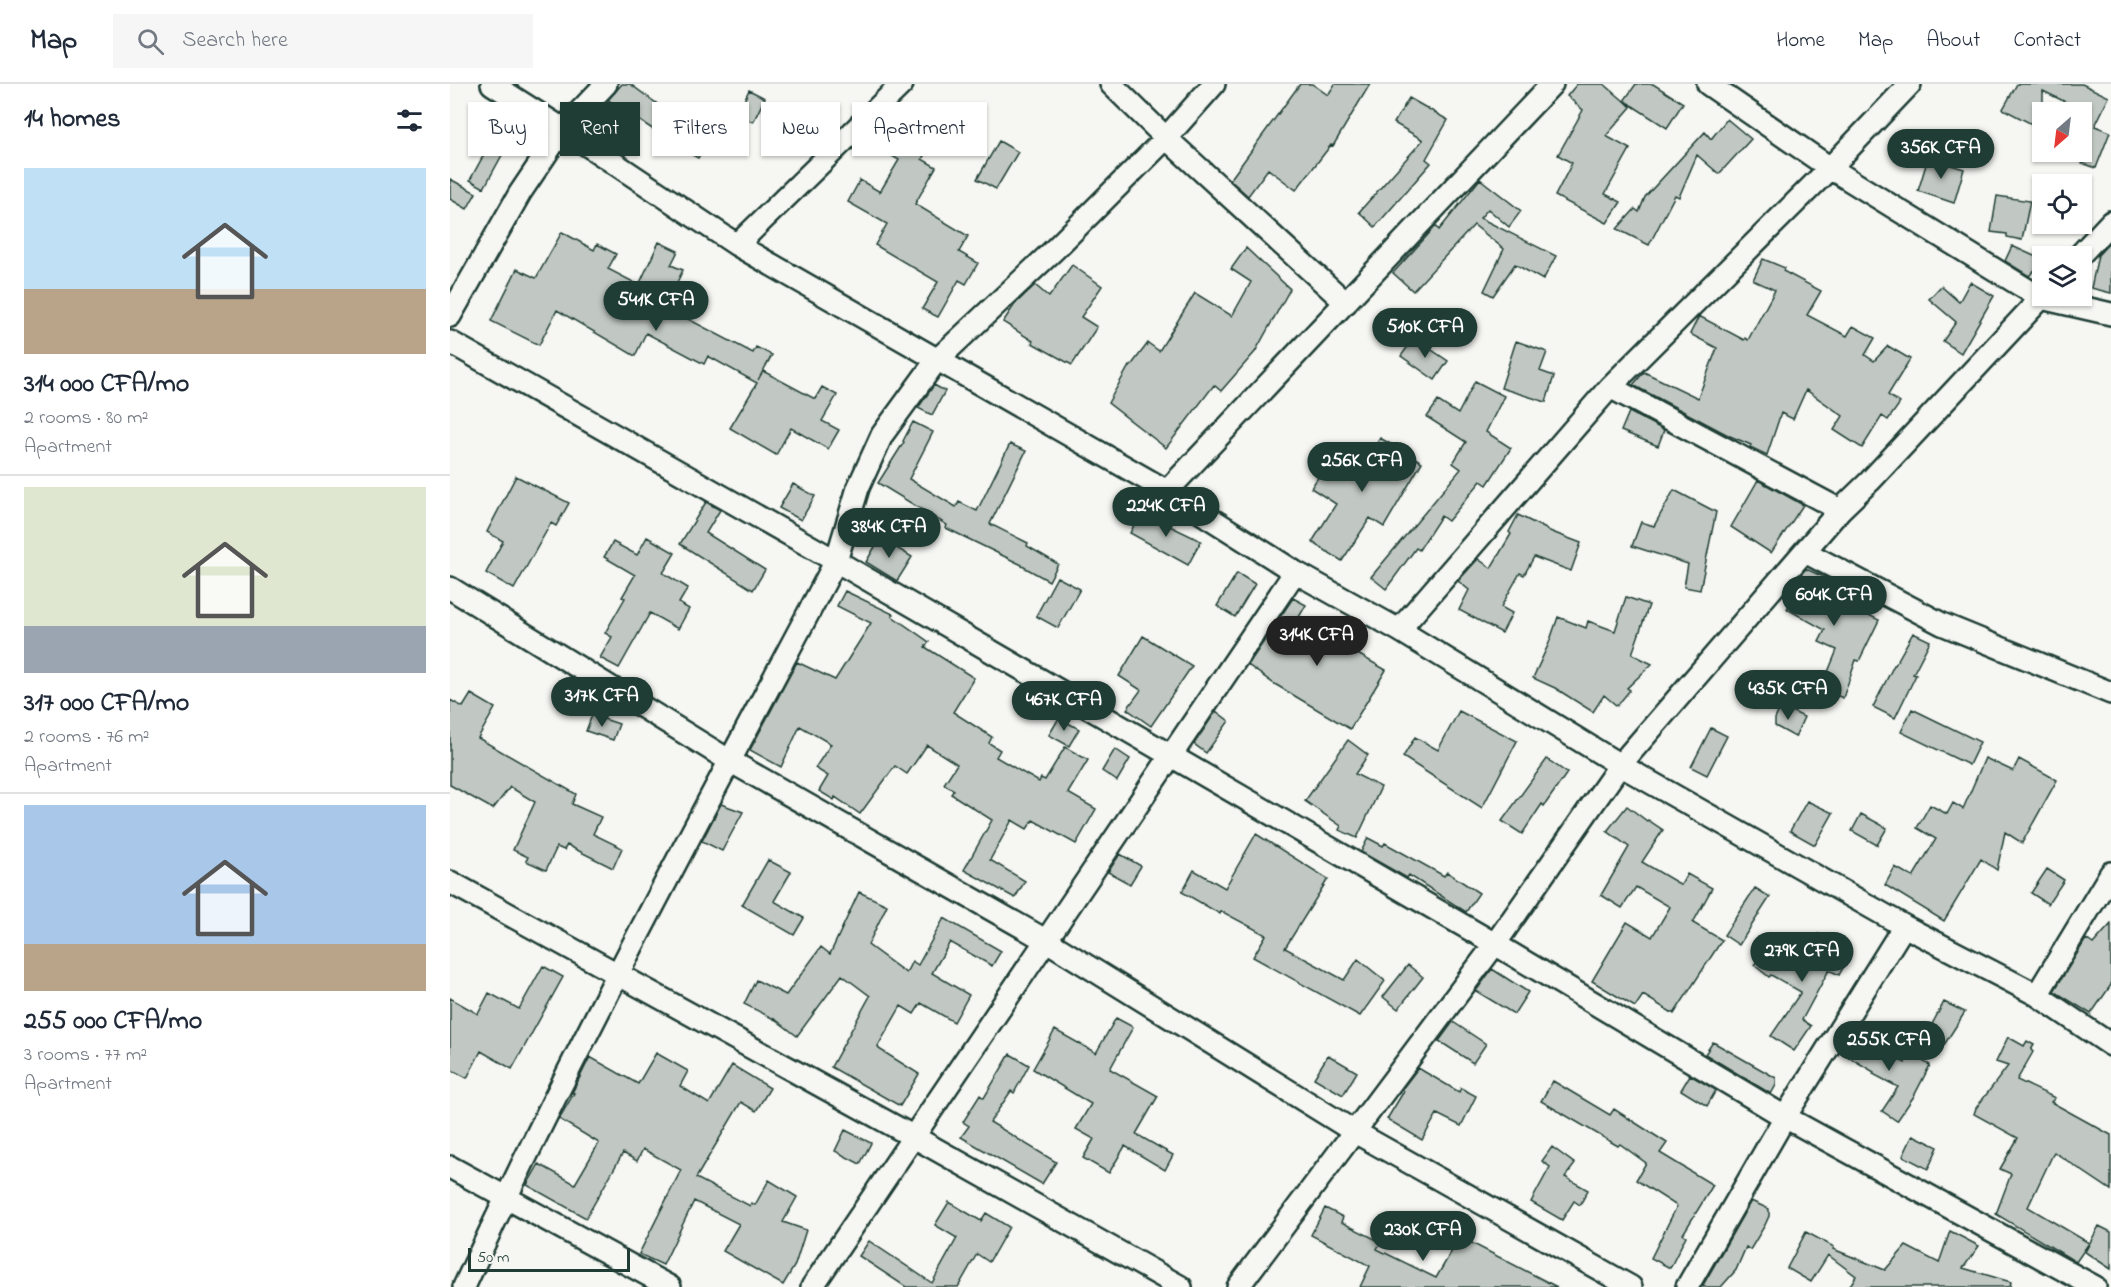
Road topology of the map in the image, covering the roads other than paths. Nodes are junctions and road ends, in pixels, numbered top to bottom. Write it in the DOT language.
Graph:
graph roads {
  1 [pos="492,84"];
  2 [pos="606,84"];
  3 [pos="902,84"];
  4 [pos="1111,84"];
  5 [pos="1214,84"];
  6 [pos="1552,84"];
  7 [pos="1708,84"];
  8 [pos="1910,84"];
  9 [pos="589,102"];
  10 [pos="560,127"];
  11 [pos="560,133"];
  12 [pos="1166,138"];
  13 [pos="604,156"];
  14 [pos="1830,168"];
  15 [pos="2111,222"];
  16 [pos="737,245"];
  17 [pos="2088,246"];
  18 [pos="2032,290"];
  19 [pos="1346,303"];
  20 [pos="2033,306"];
  21 [pos="2080,306"];
  22 [pos="2111,314"];
  23 [pos="450,316"];
  24 [pos="450,342"];
  25 [pos="936,361"];
  26 [pos="1610,387"];
  27 [pos="1167,491"];
  28 [pos="1840,510"];
  29 [pos="1805,552"];
  30 [pos="836,561"];
  31 [pos="1295,572"];
  32 [pos="450,588"];
  33 [pos="1399,630"];
  34 [pos="2111,693"];
  35 [pos="1171,756"];
  36 [pos="730,761"];
  37 [pos="1620,765"];
  38 [pos="2111,873"];
  39 [pos="450,882"];
  40 [pos="1904,926"];
  41 [pos="1047,941"];
  42 [pos="1495,944"];
  43 [pos="618,974"];
  44 [pos="2037,995"];
  45 [pos="2111,1045"];
  46 [pos="1785,1117"];
  47 [pos="1356,1132"];
  48 [pos="914,1137"];
  49 [pos="450,1167"];
  50 [pos="506,1196"];
  51 [pos="464,1287"];
  52 [pos="670,1287"];
  53 [pos="812,1287"];
  54 [pos="1181,1287"];
  55 [pos="1238,1287"];
  56 [pos="1631,1287"];
  57 [pos="1687,1287"];
  58 [pos="2095,1287"];
  1 -- 10 [label="street"];
  2 -- 9 [label="street"];
  3 -- 16 [label="street"];
  4 -- 12 [label="street"];
  5 -- 12 [label="street"];
  6 -- 19 [label="street"];
  7 -- 14 [label="street"];
  8 -- 14 [label="street"];
  11 -- 23 [label="street"];
  12 -- 19 [label="street"];
  12 -- 25 [label="street"];
  13 -- 16 [label="street"];
  14 -- 18 [label="street"];
  14 -- 26 [label="street"];
  15 -- 17 [label="street"];
  16 -- 25 [label="street"];
  19 -- 27 [label="street"];
  20 -- 28 [label="street"];
  21 -- 22 [label="street"];
  24 -- 30 [label="street"];
  25 -- 27 [label="street"];
  25 -- 30 [label="street"];
  26 -- 28 [label="street"];
  26 -- 33 [label="street"];
  27 -- 31 [label="street"];
  28 -- 29 [label="street"];
  29 -- 34 [label="street"];
  29 -- 37 [label="street"];
  30 -- 35 [label="street"];
  30 -- 36 [label="street"];
  31 -- 33 [label="street"];
  31 -- 35 [label="street"];
  32 -- 36 [label="street"];
  33 -- 37 [label="street"];
  35 -- 41 [label="street"];
  35 -- 42 [label="street"];
  36 -- 41 [label="street"];
  36 -- 43 [label="street"];
  37 -- 40 [label="street"];
  37 -- 42 [label="street"];
  38 -- 44 [label="street"];
  39 -- 43 [label="street"];
  40 -- 44 [label="street"];
  40 -- 46 [label="street"];
  41 -- 47 [label="street"];
  41 -- 48 [label="street"];
  42 -- 46 [label="street"];
  42 -- 47 [label="street"];
  43 -- 48 [label="street"];
  43 -- 50 [label="street"];
  44 -- 45 [label="street"];
  46 -- 57 [label="street"];
  46 -- 58 [label="street"];
  47 -- 55 [label="street"];
  47 -- 56 [label="street"];
  48 -- 53 [label="street"];
  48 -- 54 [label="street"];
  49 -- 50 [label="street"];
  50 -- 51 [label="street"];
  50 -- 52 [label="street"];
}
